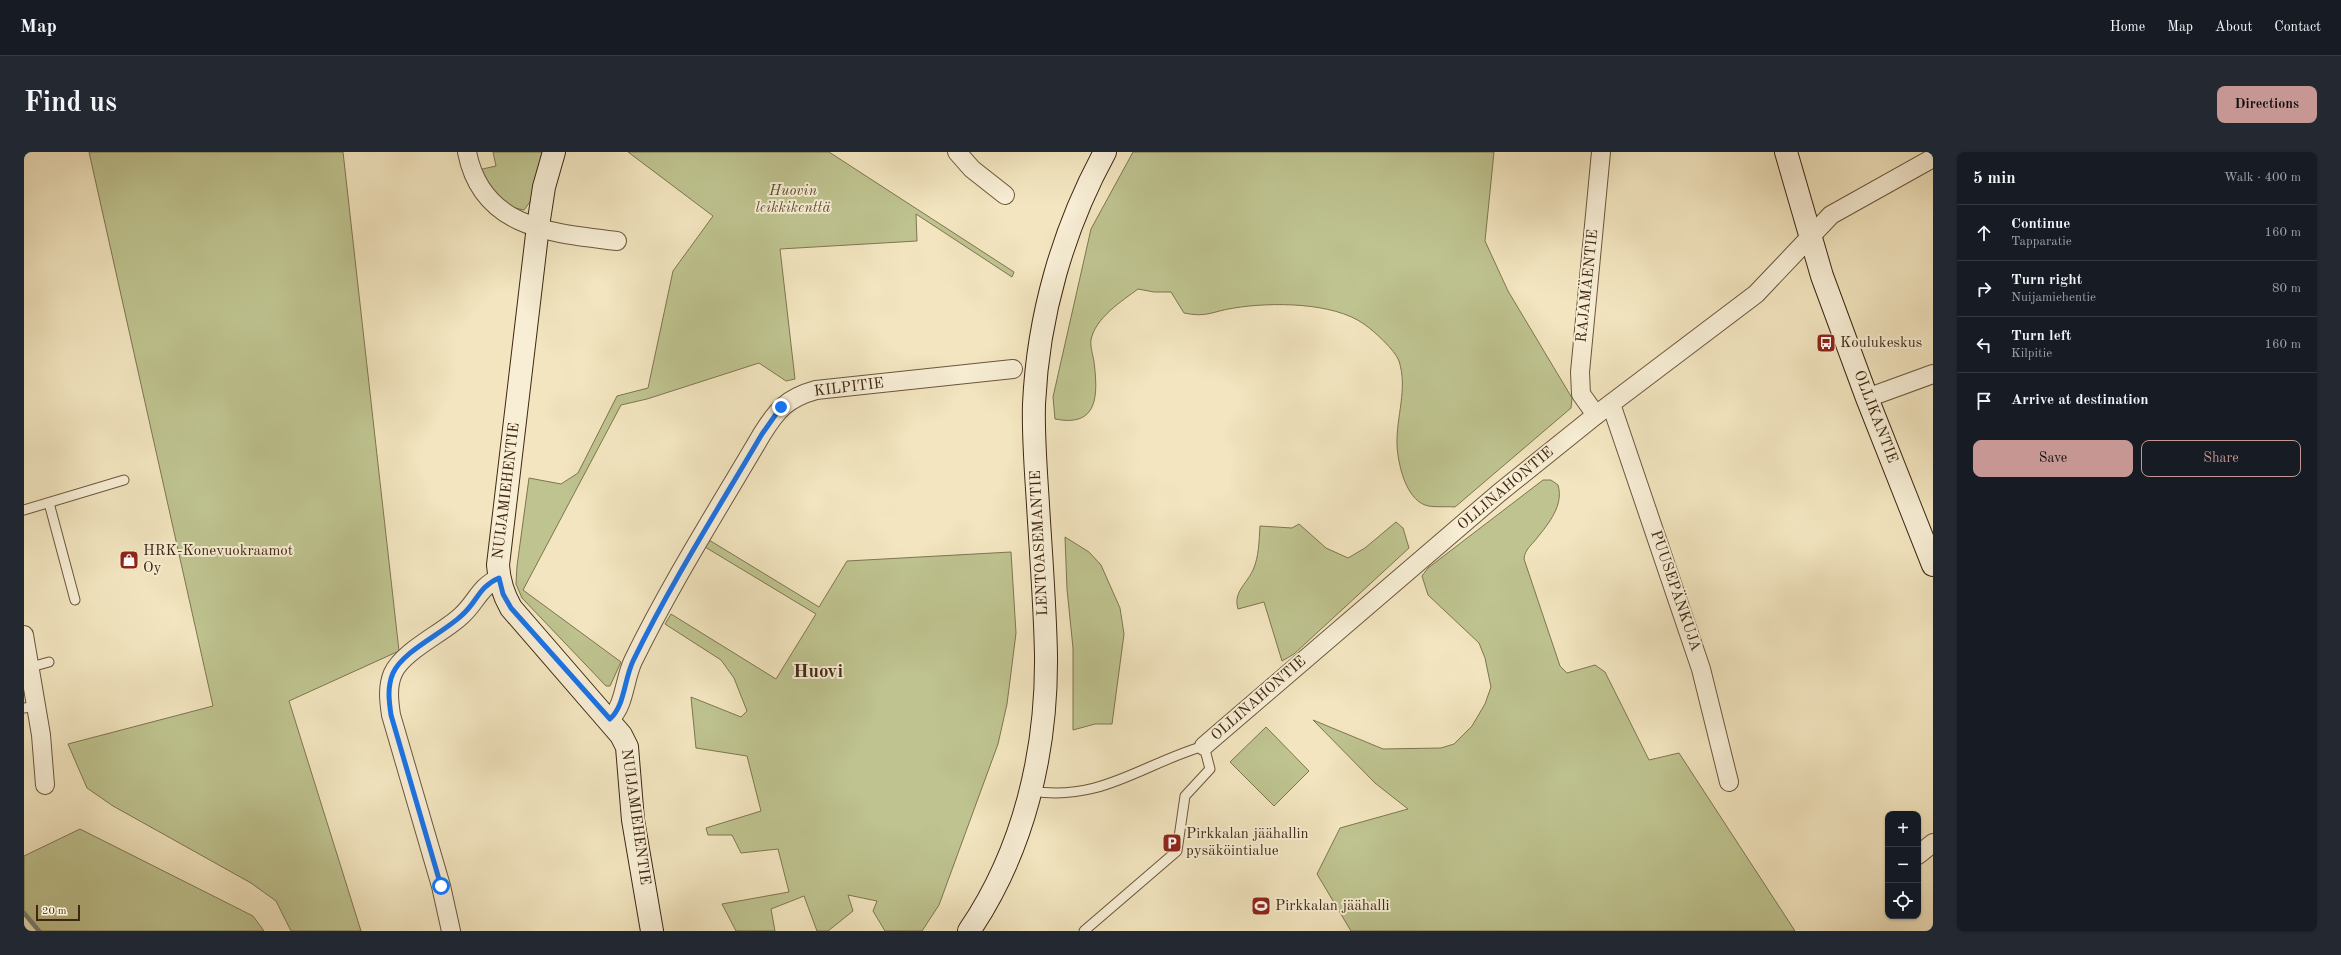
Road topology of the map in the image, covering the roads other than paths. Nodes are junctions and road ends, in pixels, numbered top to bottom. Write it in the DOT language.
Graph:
graph roads {
  1 [pos="467,152"];
  2 [pos="554,152"];
  3 [pos="957,152"];
  4 [pos="1104,152"];
  5 [pos="1601,152"];
  6 [pos="1786,152"];
  7 [pos="1933,158"];
  8 [pos="1005,195"];
  9 [pos="538,226"];
  10 [pos="1810,236"];
  11 [pos="617,241"];
  12 [pos="1013,369"];
  13 [pos="1933,374"];
  14 [pos="1867,398"];
  15 [pos="1611,404"];
  16 [pos="1596,415"];
  17 [pos="124,480"];
  18 [pos="49,503"];
  19 [pos="24,510"];
  20 [pos="1933,565"];
  21 [pos="499,578"];
  22 [pos="76,600"];
  23 [pos="24,635"];
  24 [pos="50,662"];
  25 [pos="31,667"];
  26 [pos="30,707"];
  27 [pos="610,719"];
  28 [pos="1204,746"];
  29 [pos="1729,782"];
  30 [pos="45,785"];
  31 [pos="1032,790"];
  32 [pos="1933,843"];
  33 [pos="1921,853"];
  34 [pos="451,931"];
  35 [pos="652,931"];
  36 [pos="968,931"];
  37 [pos="1084,931"];
  1 -- 9 [label="street"];
  2 -- 9 [label="street, NUIJAMIEHENTIE"];
  3 -- 8 [label="street"];
  4 -- 31 [label="street, LENTOASEMANTIE"];
  5 -- 16 [label="street, RAJAMÄENTIE"];
  6 -- 10 [label="street, OLLIKANTIE"];
  7 -- 10 [label="street, OLLINAHONTIE"];
  9 -- 11 [label="street"];
  9 -- 21 [label="street, NUIJAMIEHENTIE"];
  10 -- 14 [label="street, OLLIKANTIE"];
  10 -- 15 [label="street, OLLINAHONTIE"];
  12 -- 27 [label="street, KILPITIE"];
  13 -- 14 [label="street"];
  14 -- 20 [label="street, OLLIKANTIE"];
  15 -- 16 [label="street, OLLINAHONTIE"];
  15 -- 29 [label="street, PUUSEPÄNKUJA"];
  16 -- 28 [label="street, OLLINAHONTIE"];
  17 -- 18 [label="lane"];
  18 -- 19 [label="lane"];
  18 -- 22 [label="lane"];
  21 -- 27 [label="street, NUIJAMIEHENTIE"];
  21 -- 34 [label="street"];
  23 -- 25 [label="street"];
  24 -- 25 [label="lane"];
  25 -- 26 [label="street"];
  26 -- 30 [label="street"];
  27 -- 35 [label="street, NUIJAMIEHENTIE"];
  28 -- 31 [label="lane"];
  28 -- 37 [label="lane"];
  31 -- 36 [label="street, LENTOASEMANTIE"];
  32 -- 33 [label="street"];
}
